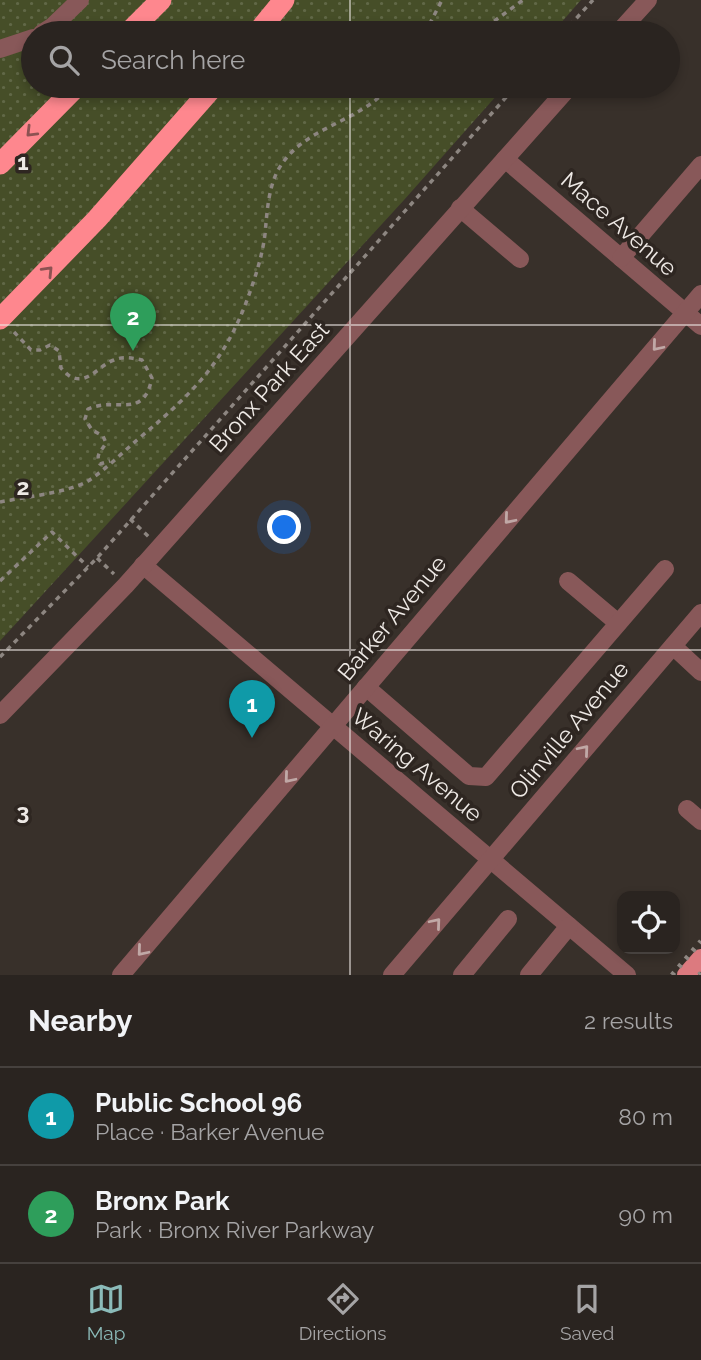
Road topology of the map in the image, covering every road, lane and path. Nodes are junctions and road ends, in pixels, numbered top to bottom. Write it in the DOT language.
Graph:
graph roads {
  1 [pos="80,0"];
  2 [pos="161,0"];
  3 [pos="286,0"];
  4 [pos="442,0"];
  5 [pos="523,0"];
  6 [pos="593,0"];
  7 [pos="648,0"];
  8 [pos="58,21"];
  9 [pos="140,21"];
  10 [pos="268,21"];
  11 [pos="431,21"];
  12 [pos="494,21"];
  13 [pos="574,21"];
  14 [pos="629,21"];
  15 [pos="21,42"];
  16 [pos="0,49"];
  17 [pos="65,98"];
  18 [pos="203,98"];
  19 [pos="376,98"];
  20 [pos="505,98"];
  21 [pos="559,98"];
  22 [pos="505,159"];
  23 [pos="0,164"];
  24 [pos="701,165"];
  25 [pos="460,208"];
  26 [pos="621,258"];
  27 [pos="520,259"];
  28 [pos="701,294"];
  29 [pos="685,313"];
  30 [pos="4,322"];
  31 [pos="701,326"];
  32 [pos="114,460"];
  33 [pos="0,502"];
  34 [pos="130,519"];
  35 [pos="160,546"];
  36 [pos="97,558"];
  37 [pos="143,565"];
  38 [pos="88,567"];
  39 [pos="665,569"];
  40 [pos="0,581"];
  41 [pos="568,581"];
  42 [pos="126,585"];
  43 [pos="701,613"];
  44 [pos="618,623"];
  45 [pos="673,646"];
  46 [pos="0,657"];
  47 [pos="701,672"];
  48 [pos="366,687"];
  49 [pos="0,715"];
  50 [pos="333,726"];
  51 [pos="687,809"];
  52 [pos="701,821"];
  53 [pos="491,860"];
  54 [pos="508,919"];
  55 [pos="569,926"];
  56 [pos="701,958"];
  57 [pos="121,975"];
  58 [pos="392,975"];
  59 [pos="462,975"];
  60 [pos="529,975"];
  61 [pos="627,975"];
  62 [pos="686,975"];
  1 -- 8 [label="street"];
  2 -- 9 [label="highway"];
  3 -- 10 [label="highway"];
  4 -- 11 [label="path"];
  5 -- 12 [label="path"];
  6 -- 13 [label="path"];
  7 -- 14 [label="street"];
  15 -- 16 [label="street"];
  17 -- 23 [label="highway, one-way"];
  30 -- 18 [label="highway, one-way"];
  19 -- 32 [label="path"];
  20 -- 34 [label="path"];
  21 -- 22 [label="street, Bronx Park East"];
  22 -- 25 [label="street, Bronx Park East"];
  22 -- 26 [label="street, Mace Avenue"];
  24 -- 26 [label="street"];
  25 -- 27 [label="street"];
  25 -- 35 [label="street, Bronx Park East"];
  26 -- 29 [label="street, Mace Avenue"];
  28 -- 29 [label="street, Barker Avenue"];
  29 -- 31 [label="street, Mace Avenue"];
  29 -- 48 [label="street, Barker Avenue, one-way"];
  30 -- 32 [label="path"];
  32 -- 33 [label="path"];
  34 -- 35 [label="path"];
  34 -- 36 [label="path"];
  35 -- 37 [label="street, Bronx Park East"];
  36 -- 38 [label="path"];
  36 -- 42 [label="path"];
  37 -- 42 [label="street, Bronx Park East"];
  37 -- 50 [label="street, Waring Avenue"];
  38 -- 40 [label="path"];
  38 -- 46 [label="path"];
  39 -- 44 [label="street"];
  41 -- 44 [label="street"];
  42 -- 49 [label="street, Bronx Park East"];
  43 -- 45 [label="street, Olinville Avenue"];
  44 -- 48 [label="street"];
  45 -- 47 [label="street"];
  53 -- 45 [label="street, Olinville Avenue, one-way"];
  48 -- 50 [label="street, Barker Avenue"];
  50 -- 53 [label="street, Waring Avenue"];
  50 -- 57 [label="street, Barker Avenue, one-way"];
  51 -- 52 [label="street"];
  53 -- 55 [label="street, Waring Avenue"];
  58 -- 53 [label="street, Olinville Avenue, one-way"];
  54 -- 59 [label="street"];
  55 -- 60 [label="street"];
  55 -- 61 [label="street, Waring Avenue"];
  56 -- 62 [label="main road"];
}
